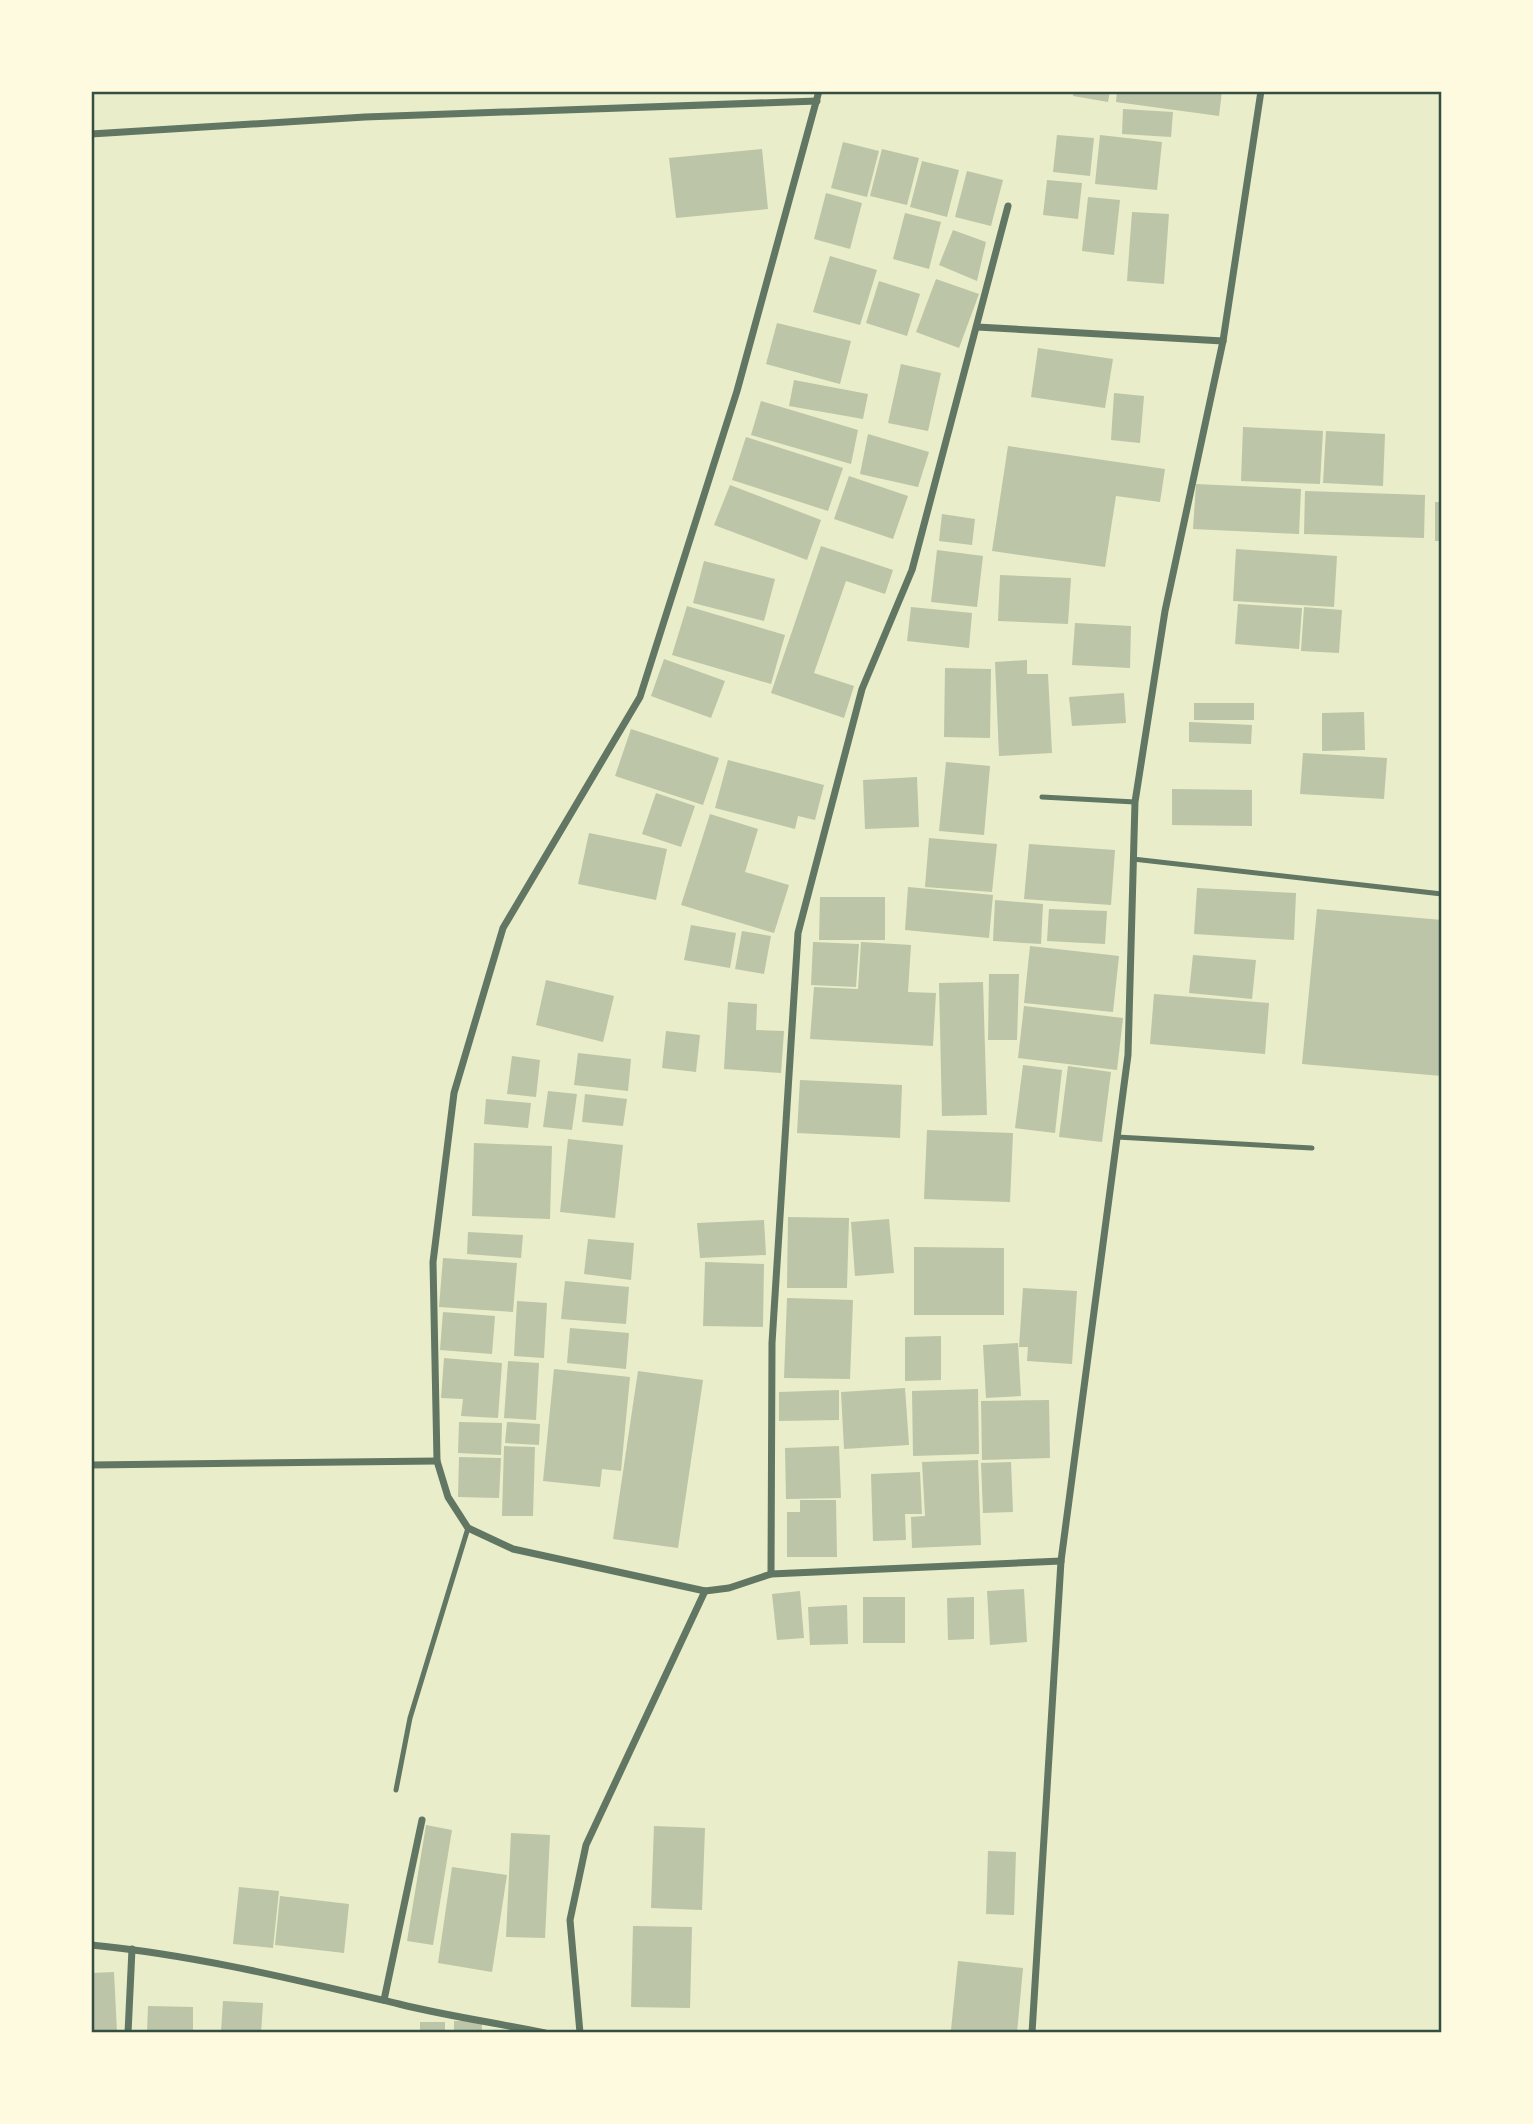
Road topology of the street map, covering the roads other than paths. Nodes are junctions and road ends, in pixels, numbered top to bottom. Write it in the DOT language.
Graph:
graph roads {
  1 [pos="819,91"];
  2 [pos="1261,91"];
  3 [pos="817,101"];
  4 [pos="91,134"];
  5 [pos="1008,206"];
  6 [pos="977,327"];
  7 [pos="1223,341"];
  8 [pos="1042,797"];
  9 [pos="1135,802"];
  10 [pos="1133,859"];
  11 [pos="1442,894"];
  12 [pos="1117,1137"];
  13 [pos="1312,1148"];
  14 [pos="436,1461"];
  15 [pos="91,1465"];
  16 [pos="468,1528"];
  17 [pos="1061,1561"];
  18 [pos="771,1574"];
  19 [pos="705,1591"];
  20 [pos="396,1790"];
  21 [pos="422,1820"];
  22 [pos="91,1945"];
  23 [pos="132,1949"];
  24 [pos="384,2000"];
  25 [pos="128,2033"];
  26 [pos="545,2033"];
  27 [pos="580,2033"];
  28 [pos="1032,2033"];
  1 -- 3 [label="street"];
  2 -- 7 [label="street"];
  3 -- 4 [label="street"];
  3 -- 14 [label="street"];
  5 -- 6 [label="street"];
  6 -- 7 [label="street"];
  6 -- 18 [label="street"];
  7 -- 9 [label="street"];
  8 -- 9 [label="lane"];
  9 -- 10 [label="street"];
  10 -- 11 [label="lane"];
  10 -- 12 [label="street"];
  12 -- 13 [label="lane"];
  12 -- 17 [label="street"];
  14 -- 15 [label="street"];
  14 -- 16 [label="street"];
  16 -- 19 [label="street"];
  16 -- 20 [label="lane"];
  17 -- 18 [label="street"];
  17 -- 28 [label="street"];
  18 -- 19 [label="street"];
  19 -- 27 [label="street"];
  21 -- 24 [label="street"];
  22 -- 23 [label="street"];
  23 -- 24 [label="street"];
  23 -- 25 [label="street"];
  24 -- 26 [label="street"];
}
